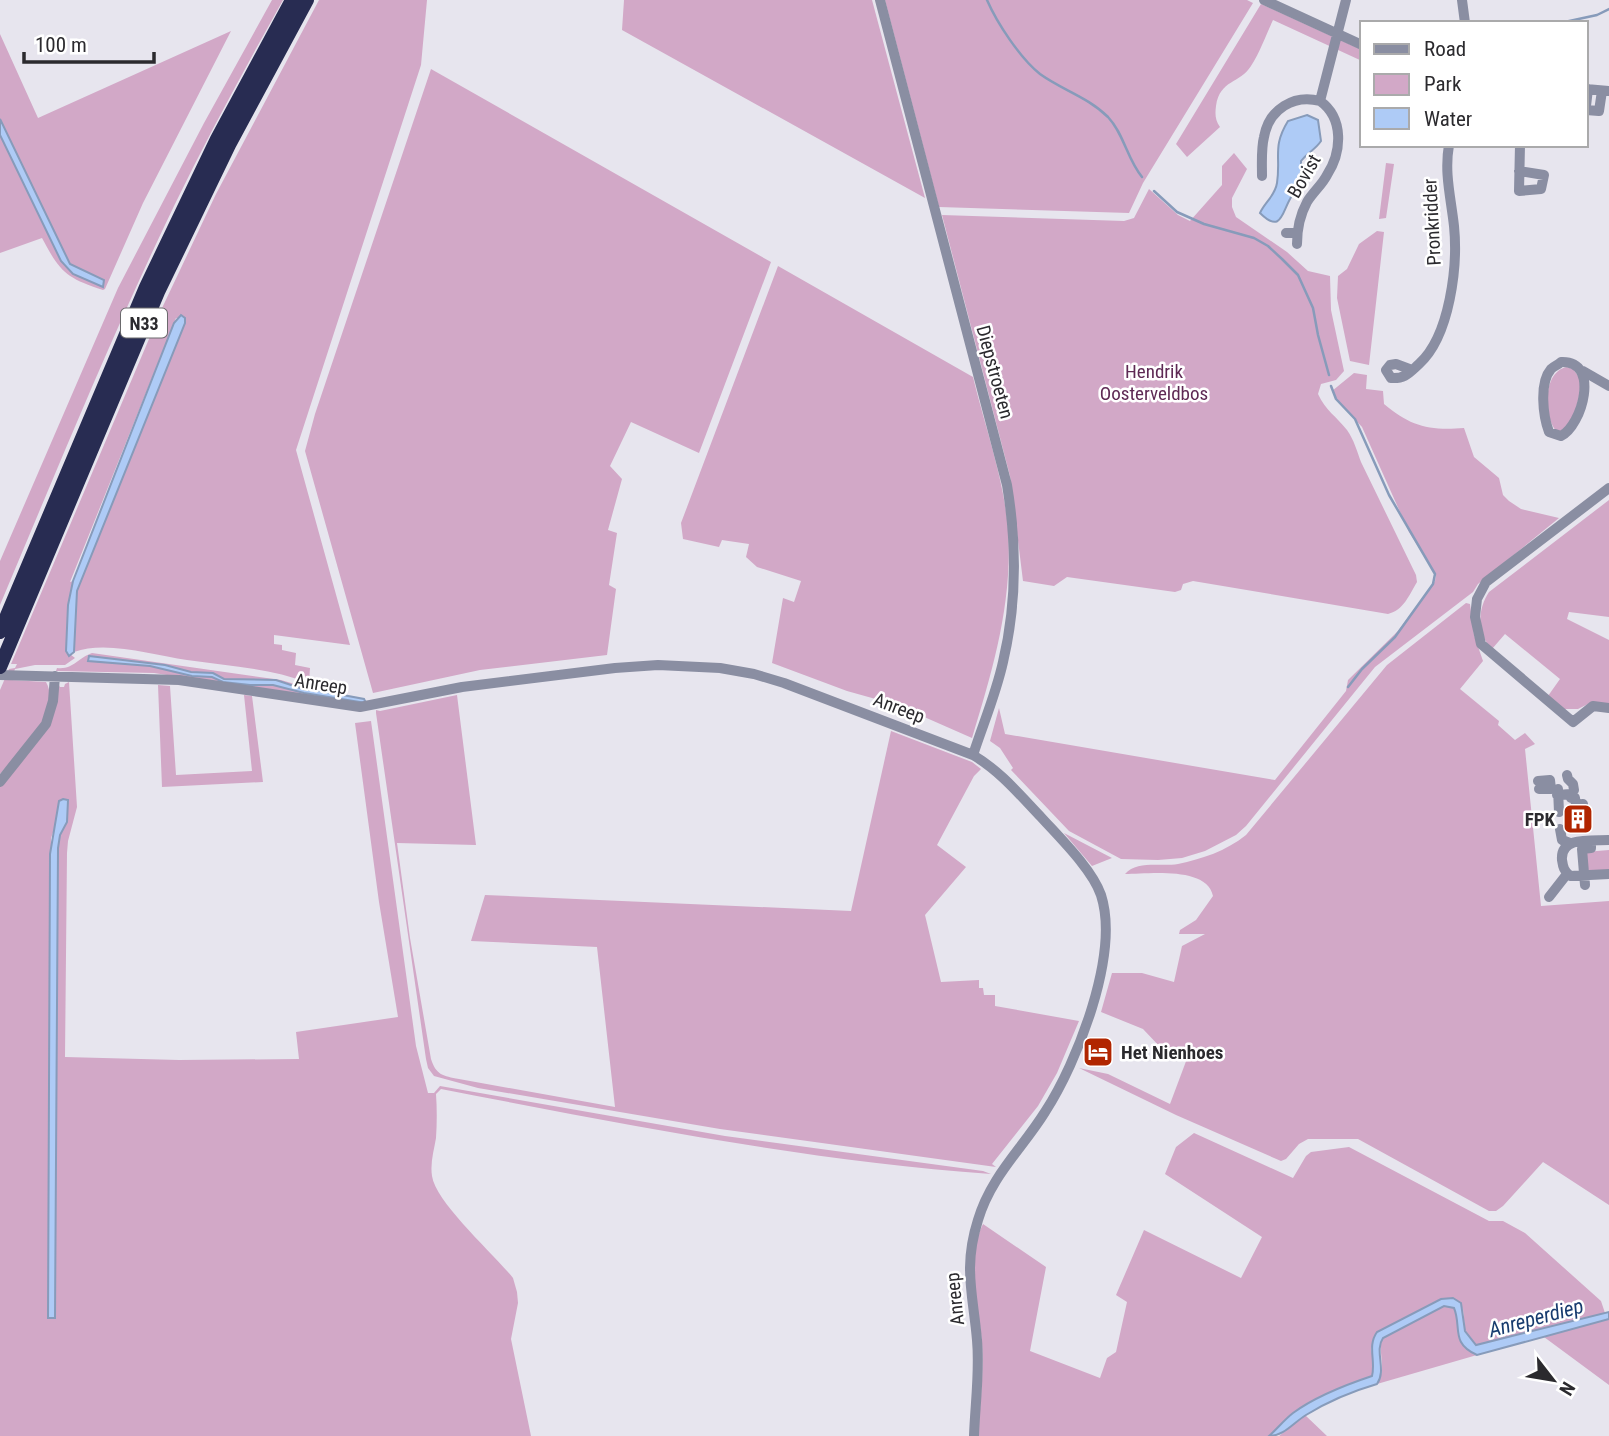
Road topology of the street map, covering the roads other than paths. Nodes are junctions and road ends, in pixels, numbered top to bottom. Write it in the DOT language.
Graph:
graph roads {
  1 [pos="292,0"];
  2 [pos="307,0"];
  3 [pos="880,0"];
  4 [pos="1264,0"];
  5 [pos="1346,0"];
  6 [pos="1462,0"];
  7 [pos="1465,21"];
  8 [pos="1337,33"];
  9 [pos="1360,43"];
  10 [pos="1605,91"];
  11 [pos="1320,101"];
  12 [pos="1588,108"];
  13 [pos="1449,147"];
  14 [pos="1520,147"];
  15 [pos="1519,171"];
  16 [pos="1262,176"];
  17 [pos="1293,237"];
  18 [pos="1412,370"];
  19 [pos="1583,371"];
  20 [pos="1609,386"];
  21 [pos="1609,488"];
  22 [pos="0,632"];
  23 [pos="2,662"];
  24 [pos="0,675"];
  25 [pos="55,676"];
  26 [pos="1609,708"];
  27 [pos="974,755"];
  28 [pos="1567,775"];
  29 [pos="0,782"];
  30 [pos="1539,785"];
  31 [pos="1554,792"];
  32 [pos="1559,812"];
  33 [pos="1560,829"];
  34 [pos="1597,831"];
  35 [pos="1608,840"];
  36 [pos="1591,841"];
  37 [pos="1570,843"];
  38 [pos="1567,874"];
  39 [pos="1609,874"];
  40 [pos="1585,881"];
  41 [pos="1549,897"];
  42 [pos="974,1436"];
  1 -- 22 [label="highway, N33"];
  2 -- 23 [label="highway, N33"];
  3 -- 27 [label="street, Diepstroeten"];
  4 -- 8 [label="street"];
  5 -- 8 [label="street"];
  6 -- 7 [label="street"];
  8 -- 9 [label="street"];
  8 -- 11 [label="street"];
  10 -- 12 [label="street"];
  11 -- 16 [label="street, Bovist"];
  11 -- 17 [label="street, Bovist"];
  13 -- 18 [label="street, Pronkridder"];
  14 -- 15 [label="street"];
  19 -- 19 [label="street"];
  19 -- 20 [label="street"];
  21 -- 26 [label="street"];
  24 -- 25 [label="street, Anreep"];
  25 -- 27 [label="street, Anreep"];
  25 -- 29 [label="street"];
  27 -- 42 [label="street, Anreep"];
  28 -- 31 [label="street"];
  30 -- 31 [label="street"];
  31 -- 32 [label="street"];
  33 -- 37 [label="street"];
  34 -- 35 [label="street"];
  35 -- 36 [label="street"];
  36 -- 37 [label="street"];
  36 -- 40 [label="street"];
  37 -- 38 [label="street"];
  38 -- 40 [label="street"];
  38 -- 41 [label="street"];
  39 -- 40 [label="street"];
}
